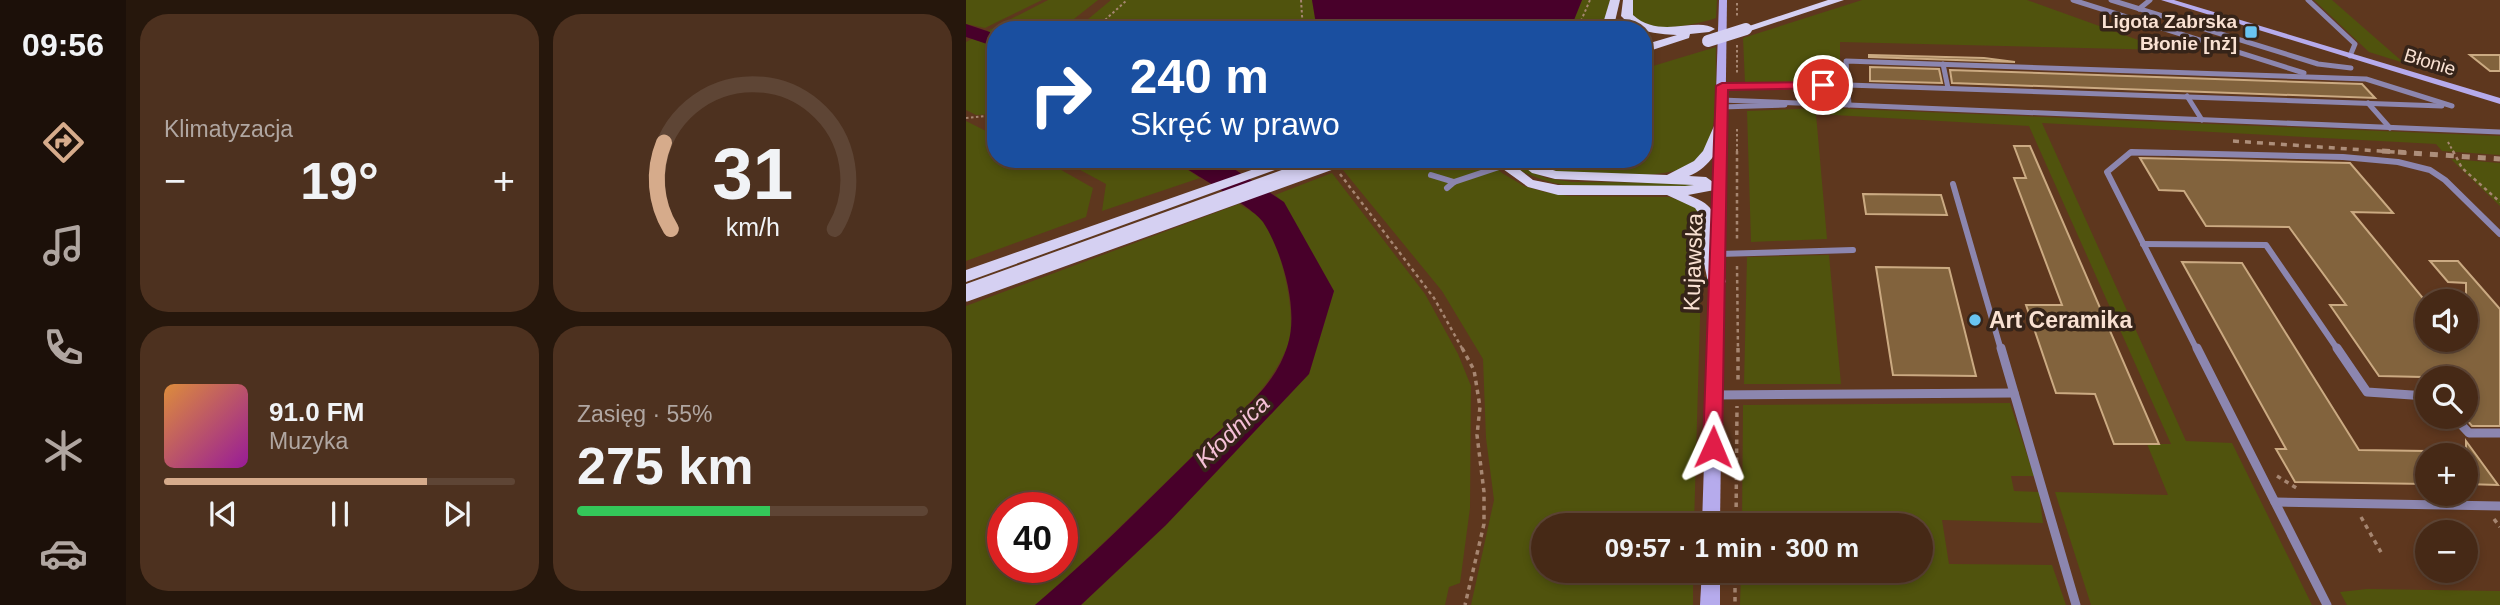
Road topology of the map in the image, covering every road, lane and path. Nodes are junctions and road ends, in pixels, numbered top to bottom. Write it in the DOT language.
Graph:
graph roads {
  1 [pos="1127,0"];
  2 [pos="1301,0"];
  3 [pos="1590,0"];
  4 [pos="1615,0"];
  5 [pos="1628,0"];
  6 [pos="1723,0"];
  7 [pos="1737,0"];
  8 [pos="1806,0"];
  9 [pos="1839,0"];
  10 [pos="2073,0"];
  11 [pos="2111,0"];
  12 [pos="2150,0"];
  13 [pos="2165,0"];
  14 [pos="2308,0"];
  15 [pos="2139,9"];
  16 [pos="1104,21"];
  17 [pos="1302,21"];
  18 [pos="1581,21"];
  19 [pos="1609,21"];
  20 [pos="1634,21"];
  21 [pos="1652,28"];
  22 [pos="1740,28"];
  23 [pos="1708,35"];
  24 [pos="1652,47"];
  25 [pos="1652,57"];
  26 [pos="2355,57"];
  27 [pos="1943,64"];
  28 [pos="2351,68"];
  29 [pos="2314,77"];
  30 [pos="2355,78"];
  31 [pos="1848,85"];
  32 [pos="1722,86"];
  33 [pos="1737,86"];
  34 [pos="1948,88"];
  35 [pos="2187,96"];
  36 [pos="2500,101"];
  37 [pos="2368,103"];
  38 [pos="1721,104"];
  39 [pos="1800,104"];
  40 [pos="1849,105"];
  41 [pos="1737,107"];
  42 [pos="987,116"];
  43 [pos="966,118"];
  44 [pos="2202,120"];
  45 [pos="1721,126"];
  46 [pos="2390,128"];
  47 [pos="2441,130"];
  48 [pos="2500,132"];
  49 [pos="1272,168"];
  50 [pos="1325,168"];
  51 [pos="1340,168"];
  52 [pos="1486,168"];
  53 [pos="1506,168"];
  54 [pos="1534,168"];
  55 [pos="1431,175"];
  56 [pos="1454,182"];
  57 [pos="1953,184"];
  58 [pos="1720,185"];
  59 [pos="1641,186"];
  60 [pos="1447,188"];
  61 [pos="2500,202"];
  62 [pos="2500,234"];
  63 [pos="2143,244"];
  64 [pos="1853,250"];
  65 [pos="1719,254"];
  66 [pos="1737,254"];
  67 [pos="966,276"];
  68 [pos="1717,282"];
  69 [pos="966,293"];
  70 [pos="2014,393"];
  71 [pos="1714,395"];
  72 [pos="1738,395"];
  73 [pos="2415,396"];
  74 [pos="2465,429"];
  75 [pos="2500,433"];
  76 [pos="2273,472"];
  77 [pos="2307,492"];
  78 [pos="2275,502"];
  79 [pos="2500,506"];
  80 [pos="1711,513"];
  81 [pos="1736,513"];
  82 [pos="2358,513"];
  83 [pos="2492,516"];
  84 [pos="2500,527"];
  85 [pos="2382,554"];
  86 [pos="1711,583"];
  87 [pos="1735,583"];
  88 [pos="1465,605"];
  89 [pos="1710,605"];
  90 [pos="1735,605"];
  91 [pos="2076,605"];
  92 [pos="2327,605"];
  1 -- 16 [label="path"];
  2 -- 17 [label="path"];
  3 -- 18 [label="path"];
  4 -- 19 [label="main road"];
  5 -- 20 [label="main road"];
  6 -- 32 [label="street, Kujawska"];
  7 -- 22 [label="path"];
  8 -- 22 [label="main road"];
  9 -- 22 [label="main road"];
  10 -- 29 [label="lane"];
  11 -- 15 [label="lane"];
  12 -- 15 [label="lane"];
  13 -- 26 [label="street, Błonie"];
  14 -- 26 [label="lane"];
  15 -- 28 [label="lane"];
  21 -- 23 [label="main road"];
  22 -- 23 [label="main road, bridge"];
  22 -- 33 [label="path"];
  23 -- 24 [label="main road"];
  23 -- 25 [label="main road"];
  26 -- 28 [label="lane"];
  26 -- 36 [label="street, Błonie"];
  27 -- 29 [label="lane"];
  27 -- 31 [label="lane"];
  27 -- 34 [label="lane"];
  28 -- 30 [label="lane"];
  29 -- 30 [label="lane"];
  30 -- 37 [label="lane"];
  31 -- 33 [label="lane"];
  31 -- 34 [label="lane"];
  31 -- 40 [label="lane"];
  32 -- 33 [label="lane"];
  32 -- 38 [label="street, Kujawska"];
  34 -- 35 [label="lane"];
  35 -- 37 [label="lane"];
  35 -- 44 [label="lane"];
  37 -- 46 [label="lane"];
  38 -- 39 [label="lane"];
  38 -- 41 [label="lane"];
  38 -- 45 [label="street, Kujawska"];
  39 -- 40 [label="lane"];
  39 -- 41 [label="lane"];
  40 -- 44 [label="lane"];
  41 -- 66 [label="path"];
  42 -- 43 [label="path"];
  44 -- 46 [label="lane"];
  45 -- 58 [label="street, Kujawska"];
  45 -- 59 [label="main road"];
  46 -- 47 [label="lane"];
  47 -- 48 [label="lane"];
  47 -- 61 [label="path"];
  49 -- 67 [label="main road"];
  50 -- 69 [label="main road, bridge"];
  51 -- 88 [label="path"];
  52 -- 56 [label="lane"];
  53 -- 59 [label="main road"];
  54 -- 59 [label="main road"];
  55 -- 56 [label="lane"];
  56 -- 60 [label="lane"];
  57 -- 70 [label="lane"];
  58 -- 59 [label="main road"];
  58 -- 65 [label="street, Kujawska"];
  59 -- 68 [label="main road"];
  62 -- 63 [label="lane"];
  63 -- 73 [label="lane"];
  63 -- 78 [label="lane"];
  64 -- 66 [label="lane"];
  65 -- 66 [label="lane"];
  65 -- 68 [label="street, Kujawska"];
  66 -- 72 [label="path"];
  68 -- 71 [label="street, Kujawska"];
  70 -- 72 [label="lane"];
  70 -- 91 [label="lane"];
  71 -- 72 [label="lane"];
  71 -- 80 [label="street, Kujawska"];
  72 -- 81 [label="path"];
  74 -- 75 [label="lane"];
  76 -- 77 [label="path"];
  78 -- 79 [label="lane"];
  78 -- 92 [label="lane"];
  82 -- 85 [label="path"];
  83 -- 84 [label="path"];
  86 -- 89 [label="street"];
  87 -- 90 [label="path"];
}
